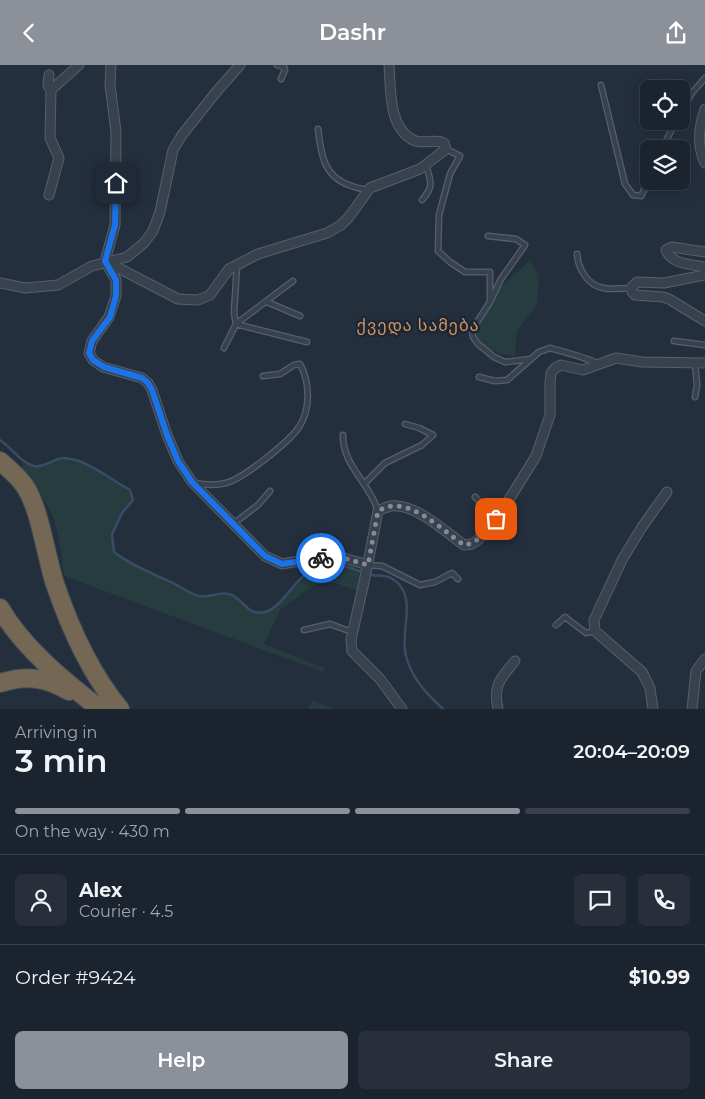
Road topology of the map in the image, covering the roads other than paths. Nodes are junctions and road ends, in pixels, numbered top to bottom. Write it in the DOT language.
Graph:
graph roads {
  1 [pos="79,65"];
  2 [pos="111,65"];
  3 [pos="240,65"];
  4 [pos="277,65"];
  5 [pos="389,65"];
  6 [pos="48,75"];
  7 [pos="705,78"];
  8 [pos="281,79"];
  9 [pos="601,85"];
  10 [pos="51,90"];
  11 [pos="690,96"];
  12 [pos="705,109"];
  13 [pos="318,129"];
  14 [pos="446,149"];
  15 [pos="705,163"];
  16 [pos="426,165"];
  17 [pos="370,189"];
  18 [pos="646,190"];
  19 [pos="49,195"];
  20 [pos="422,200"];
  21 [pos="488,235"];
  22 [pos="705,252"];
  23 [pos="577,254"];
  24 [pos="105,261"];
  25 [pos="237,265"];
  26 [pos="705,267"];
  27 [pos="705,275"];
  28 [pos="294,281"];
  29 [pos="0,283"];
  30 [pos="631,288"];
  31 [pos="267,302"];
  32 [pos="490,302"];
  33 [pos="300,316"];
  34 [pos="705,321"];
  35 [pos="236,324"];
  36 [pos="674,341"];
  37 [pos="307,342"];
  38 [pos="705,345"];
  39 [pos="224,348"];
  40 [pos="531,359"];
  41 [pos="695,362"];
  42 [pos="705,363"];
  43 [pos="600,364"];
  44 [pos="263,376"];
  45 [pos="479,377"];
  46 [pos="695,397"];
  47 [pos="405,424"];
  48 [pos="343,435"];
  49 [pos="0,461"];
  50 [pos="192,482"];
  51 [pos="364,484"];
  52 [pos="270,491"];
  53 [pos="667,492"];
  54 [pos="475,497"];
  55 [pos="378,511"];
  56 [pos="496,519"];
  57 [pos="233,524"];
  58 [pos="366,573"];
  59 [pos="458,579"];
  60 [pos="0,608"];
  61 [pos="556,625"];
  62 [pos="304,630"];
  63 [pos="595,631"];
  64 [pos="352,632"];
  65 [pos="705,659"];
  66 [pos="515,661"];
  67 [pos="0,683"];
  68 [pos="98,707"];
  69 [pos="120,709"];
  70 [pos="402,709"];
  71 [pos="498,709"];
  72 [pos="653,709"];
  73 [pos="692,709"];
  1 -- 10 [label="street"];
  2 -- 24 [label="street"];
  3 -- 24 [label="street"];
  4 -- 8 [label="lane"];
  5 -- 14 [label="street"];
  6 -- 10 [label="street"];
  7 -- 11 [label="lane"];
  9 -- 18 [label="lane"];
  10 -- 19 [label="street"];
  12 -- 15 [label="street"];
  13 -- 17 [label="lane"];
  14 -- 16 [label="street"];
  14 -- 32 [label="lane"];
  16 -- 17 [label="street"];
  16 -- 20 [label="lane"];
  17 -- 25 [label="street"];
  21 -- 32 [label="lane"];
  22 -- 26 [label="street"];
  23 -- 30 [label="lane"];
  24 -- 25 [label="street"];
  24 -- 29 [label="street"];
  24 -- 50 [label="street"];
  25 -- 35 [label="lane"];
  27 -- 30 [label="street"];
  28 -- 31 [label="lane"];
  30 -- 34 [label="street"];
  31 -- 33 [label="lane"];
  31 -- 35 [label="lane"];
  32 -- 40 [label="lane"];
  35 -- 37 [label="lane"];
  35 -- 39 [label="lane"];
  36 -- 38 [label="lane"];
  40 -- 43 [label="lane"];
  40 -- 45 [label="lane"];
  41 -- 42 [label="street"];
  41 -- 43 [label="street"];
  41 -- 46 [label="lane"];
  43 -- 56 [label="street"];
  44 -- 50 [label="lane"];
  47 -- 51 [label="lane"];
  48 -- 51 [label="lane"];
  49 -- 69 [label="highway"];
  50 -- 57 [label="street"];
  51 -- 55 [label="lane"];
  52 -- 57 [label="lane"];
  53 -- 63 [label="street"];
  54 -- 56 [label="lane"];
  55 -- 56 [label="street"];
  55 -- 58 [label="street"];
  57 -- 58 [label="street"];
  58 -- 59 [label="lane"];
  58 -- 64 [label="street"];
  60 -- 68 [label="highway"];
  61 -- 63 [label="lane"];
  62 -- 64 [label="lane"];
  63 -- 72 [label="street"];
  64 -- 70 [label="street"];
  65 -- 73 [label="street"];
  66 -- 71 [label="street"];
  67 -- 68 [label="highway"];
}
